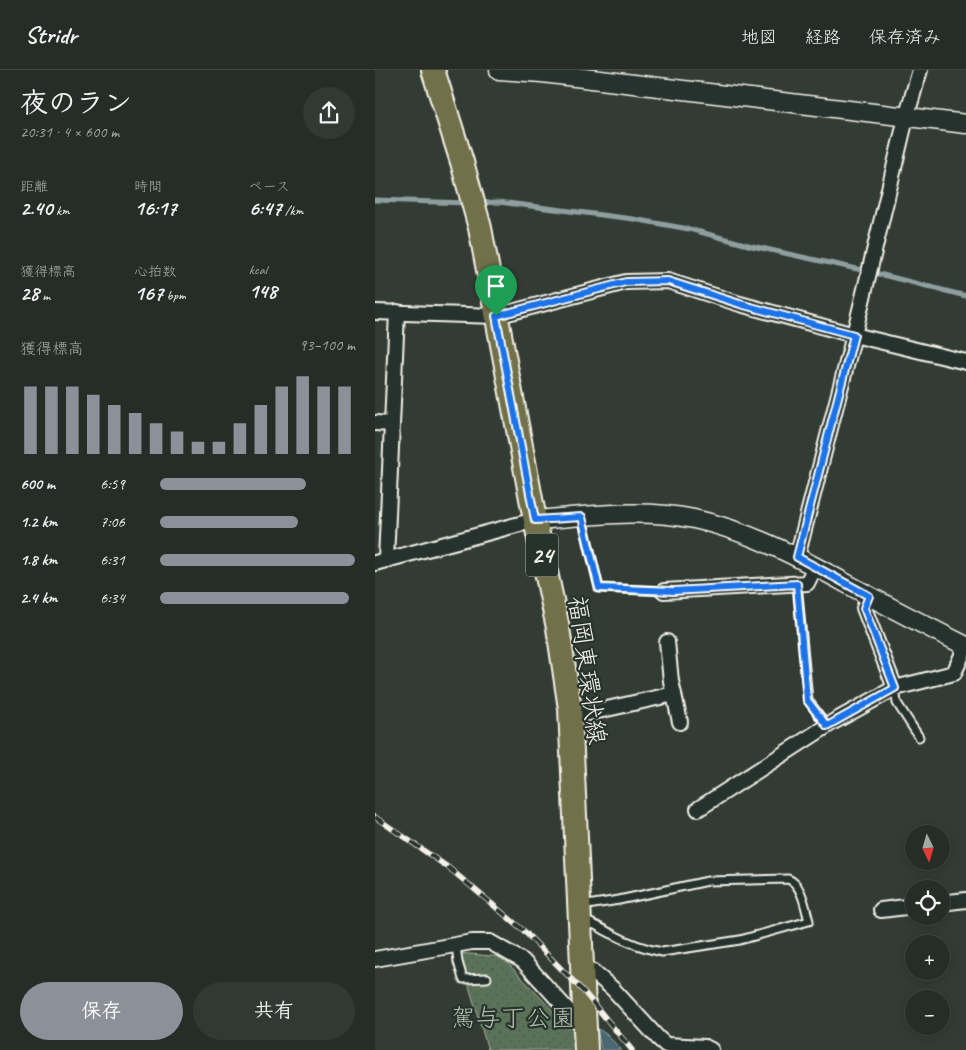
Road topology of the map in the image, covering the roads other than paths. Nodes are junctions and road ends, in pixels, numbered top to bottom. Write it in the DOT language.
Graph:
graph roads {
  1 [pos="433,70"];
  2 [pos="499,70"];
  3 [pos="919,70"];
  4 [pos="542,72"];
  5 [pos="906,118"];
  6 [pos="966,124"];
  7 [pos="375,312"];
  8 [pos="397,312"];
  9 [pos="496,316"];
  10 [pos="854,335"];
  11 [pos="966,362"];
  12 [pos="375,423"];
  13 [pos="392,424"];
  14 [pos="582,517"];
  15 [pos="535,520"];
  16 [pos="797,557"];
  17 [pos="380,562"];
  18 [pos="815,567"];
  19 [pos="797,584"];
  20 [pos="663,591"];
  21 [pos="869,596"];
  22 [pos="667,642"];
  23 [pos="966,646"];
  24 [pos="895,688"];
  25 [pos="674,694"];
  26 [pos="571,717"];
  27 [pos="680,722"];
  28 [pos="827,726"];
  29 [pos="919,737"];
  30 [pos="698,809"];
  31 [pos="966,900"];
  32 [pos="950,902"];
  33 [pos="905,907"];
  34 [pos="881,910"];
  35 [pos="579,913"];
  36 [pos="456,945"];
  37 [pos="375,959"];
  38 [pos="583,970"];
  39 [pos="487,978"];
  40 [pos="586,1040"];
  41 [pos="711,1050"];
  1 -- 9 [label="main road, 福岡東環状線 / 24"];
  2 -- 4 [label="street"];
  3 -- 5 [label="street"];
  4 -- 5 [label="street"];
  5 -- 6 [label="street"];
  5 -- 10 [label="street"];
  7 -- 8 [label="street"];
  8 -- 9 [label="street"];
  8 -- 13 [label="street"];
  9 -- 10 [label="street"];
  9 -- 15 [label="main road, 福岡東環状線 / 24"];
  10 -- 11 [label="street"];
  10 -- 16 [label="street"];
  12 -- 13 [label="street"];
  13 -- 17 [label="street"];
  14 -- 15 [label="street"];
  14 -- 16 [label="street"];
  14 -- 20 [label="lane"];
  15 -- 17 [label="street"];
  15 -- 26 [label="main road, 福岡東環状線 / 24"];
  16 -- 18 [label="street"];
  18 -- 19 [label="street"];
  18 -- 21 [label="street"];
  19 -- 20 [label="street"];
  19 -- 28 [label="lane"];
  21 -- 23 [label="street"];
  21 -- 24 [label="street"];
  22 -- 25 [label="street"];
  23 -- 24 [label="street"];
  24 -- 28 [label="street"];
  24 -- 29 [label="lane"];
  25 -- 26 [label="street"];
  25 -- 27 [label="street"];
  26 -- 35 [label="main road, 福岡東環状線 / 24"];
  28 -- 30 [label="street"];
  31 -- 32 [label="street"];
  33 -- 34 [label="street"];
  35 -- 35 [label="lane"];
  35 -- 38 [label="main road, 福岡東環状線 / 24"];
  36 -- 37 [label="street"];
  36 -- 39 [label="lane"];
  36 -- 40 [label="street"];
  38 -- 40 [label="main road, 福岡東環状線 / 24"];
  38 -- 41 [label="street"];
}
